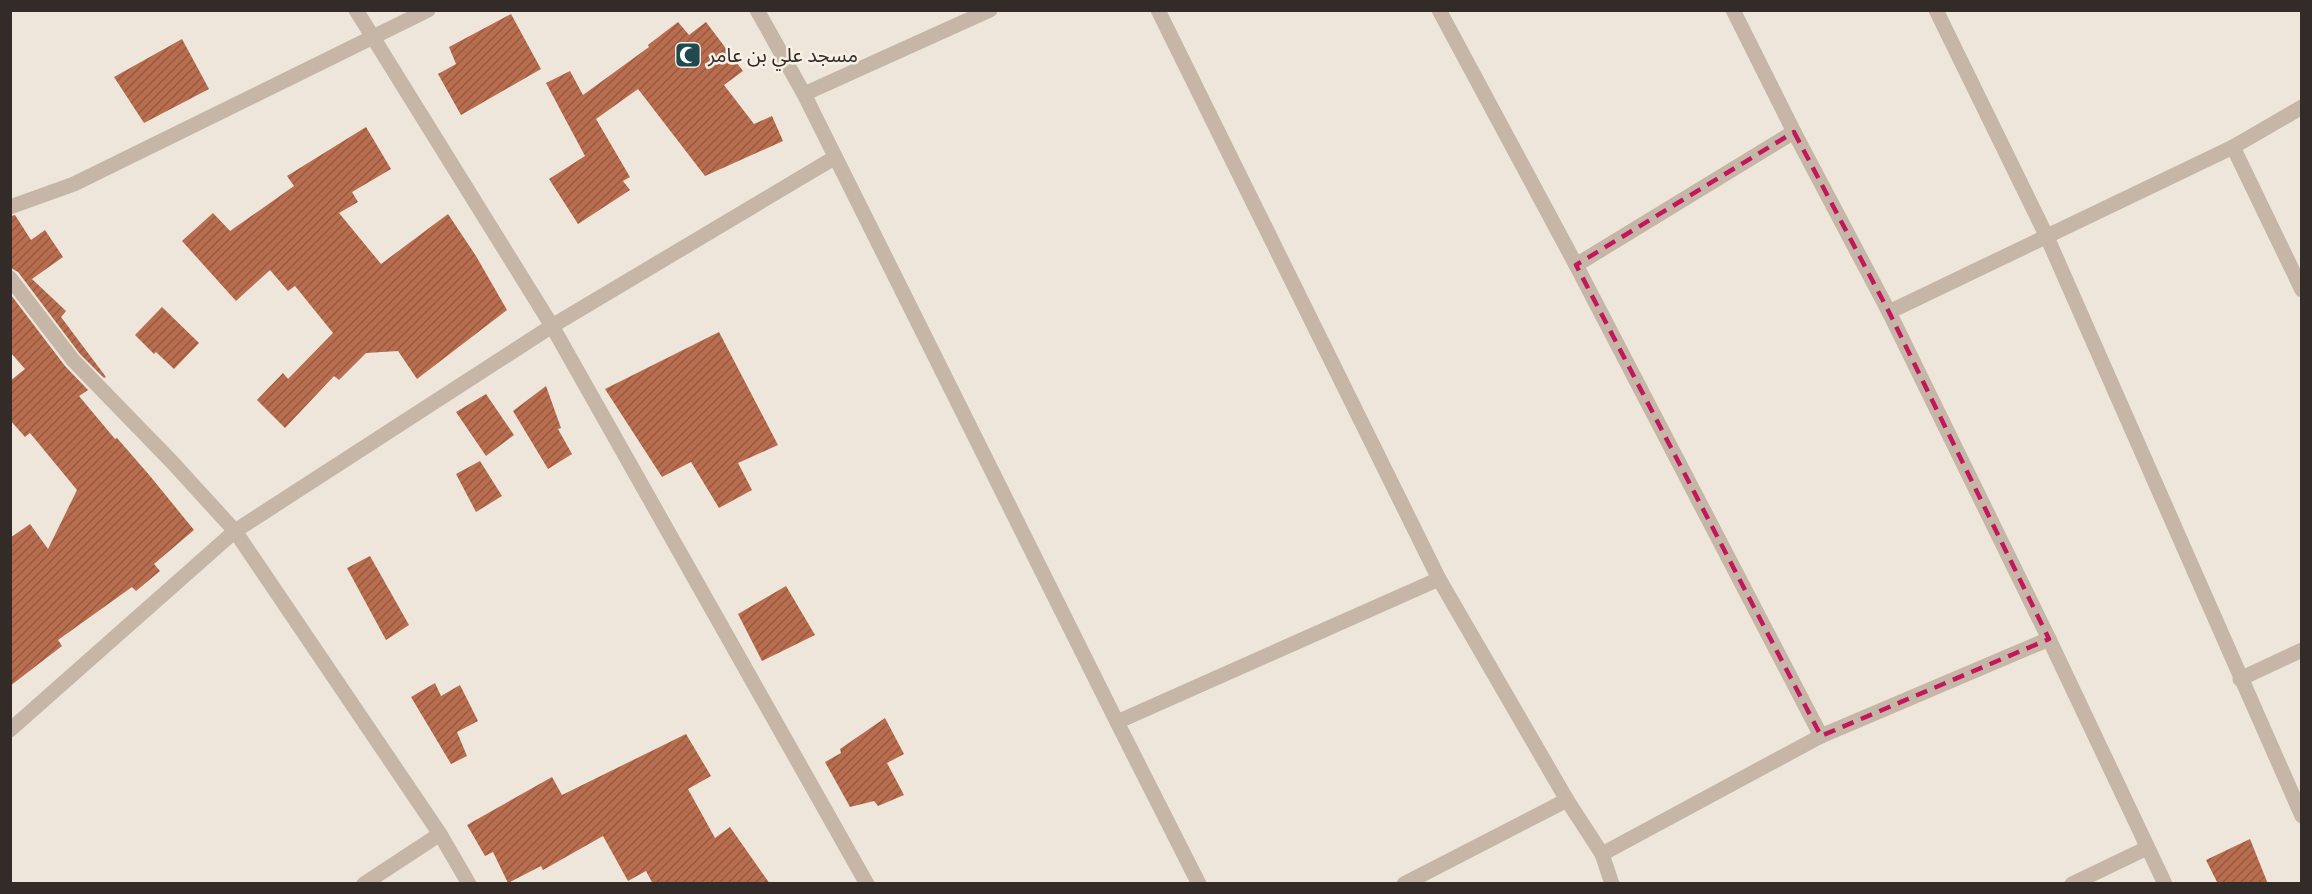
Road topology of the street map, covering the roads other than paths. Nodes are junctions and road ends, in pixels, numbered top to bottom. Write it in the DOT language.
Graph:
graph roads {
  1 [pos="356,10"];
  2 [pos="428,10"];
  3 [pos="757,10"];
  4 [pos="990,10"];
  5 [pos="1158,10"];
  6 [pos="1439,10"];
  7 [pos="1733,10"];
  8 [pos="1936,10"];
  9 [pos="372,38"];
  10 [pos="804,94"];
  11 [pos="2301,107"];
  12 [pos="1794,132"];
  13 [pos="2233,147"];
  14 [pos="834,158"];
  15 [pos="10,207"];
  16 [pos="2047,237"];
  17 [pos="1576,266"];
  18 [pos="10,278"];
  19 [pos="2301,290"];
  20 [pos="1889,312"];
  21 [pos="552,326"];
  22 [pos="235,531"];
  23 [pos="1439,579"];
  24 [pos="2049,639"];
  25 [pos="2301,650"];
  26 [pos="2240,679"];
  27 [pos="1117,722"];
  28 [pos="10,730"];
  29 [pos="1821,736"];
  30 [pos="1567,800"];
  31 [pos="2301,816"];
  32 [pos="440,834"];
  33 [pos="2147,848"];
  34 [pos="1602,854"];
  35 [pos="364,884"];
  36 [pos="469,884"];
  37 [pos="867,884"];
  38 [pos="1199,884"];
  39 [pos="1404,884"];
  40 [pos="1612,884"];
  41 [pos="2072,884"];
  42 [pos="2165,884"];
  1 -- 9 [label="street"];
  2 -- 9 [label="street"];
  3 -- 10 [label="street"];
  4 -- 10 [label="street"];
  5 -- 23 [label="street"];
  6 -- 17 [label="street"];
  7 -- 12 [label="street"];
  8 -- 16 [label="street"];
  9 -- 15 [label="street"];
  9 -- 21 [label="street"];
  10 -- 14 [label="street"];
  11 -- 13 [label="street"];
  12 -- 17 [label="street"];
  12 -- 20 [label="street"];
  13 -- 16 [label="street"];
  13 -- 19 [label="street"];
  14 -- 21 [label="street"];
  14 -- 27 [label="street"];
  16 -- 20 [label="street"];
  16 -- 26 [label="street"];
  17 -- 29 [label="street"];
  18 -- 22 [label="street"];
  20 -- 24 [label="street"];
  21 -- 22 [label="street"];
  21 -- 37 [label="street"];
  22 -- 28 [label="street"];
  22 -- 32 [label="street"];
  23 -- 27 [label="street"];
  23 -- 30 [label="street"];
  24 -- 29 [label="street"];
  24 -- 33 [label="street"];
  25 -- 26 [label="street"];
  26 -- 31 [label="street"];
  27 -- 38 [label="street"];
  29 -- 34 [label="street"];
  30 -- 34 [label="street"];
  30 -- 39 [label="street"];
  32 -- 35 [label="street"];
  32 -- 36 [label="street"];
  33 -- 41 [label="street"];
  33 -- 42 [label="street"];
  34 -- 40 [label="street"];
}
